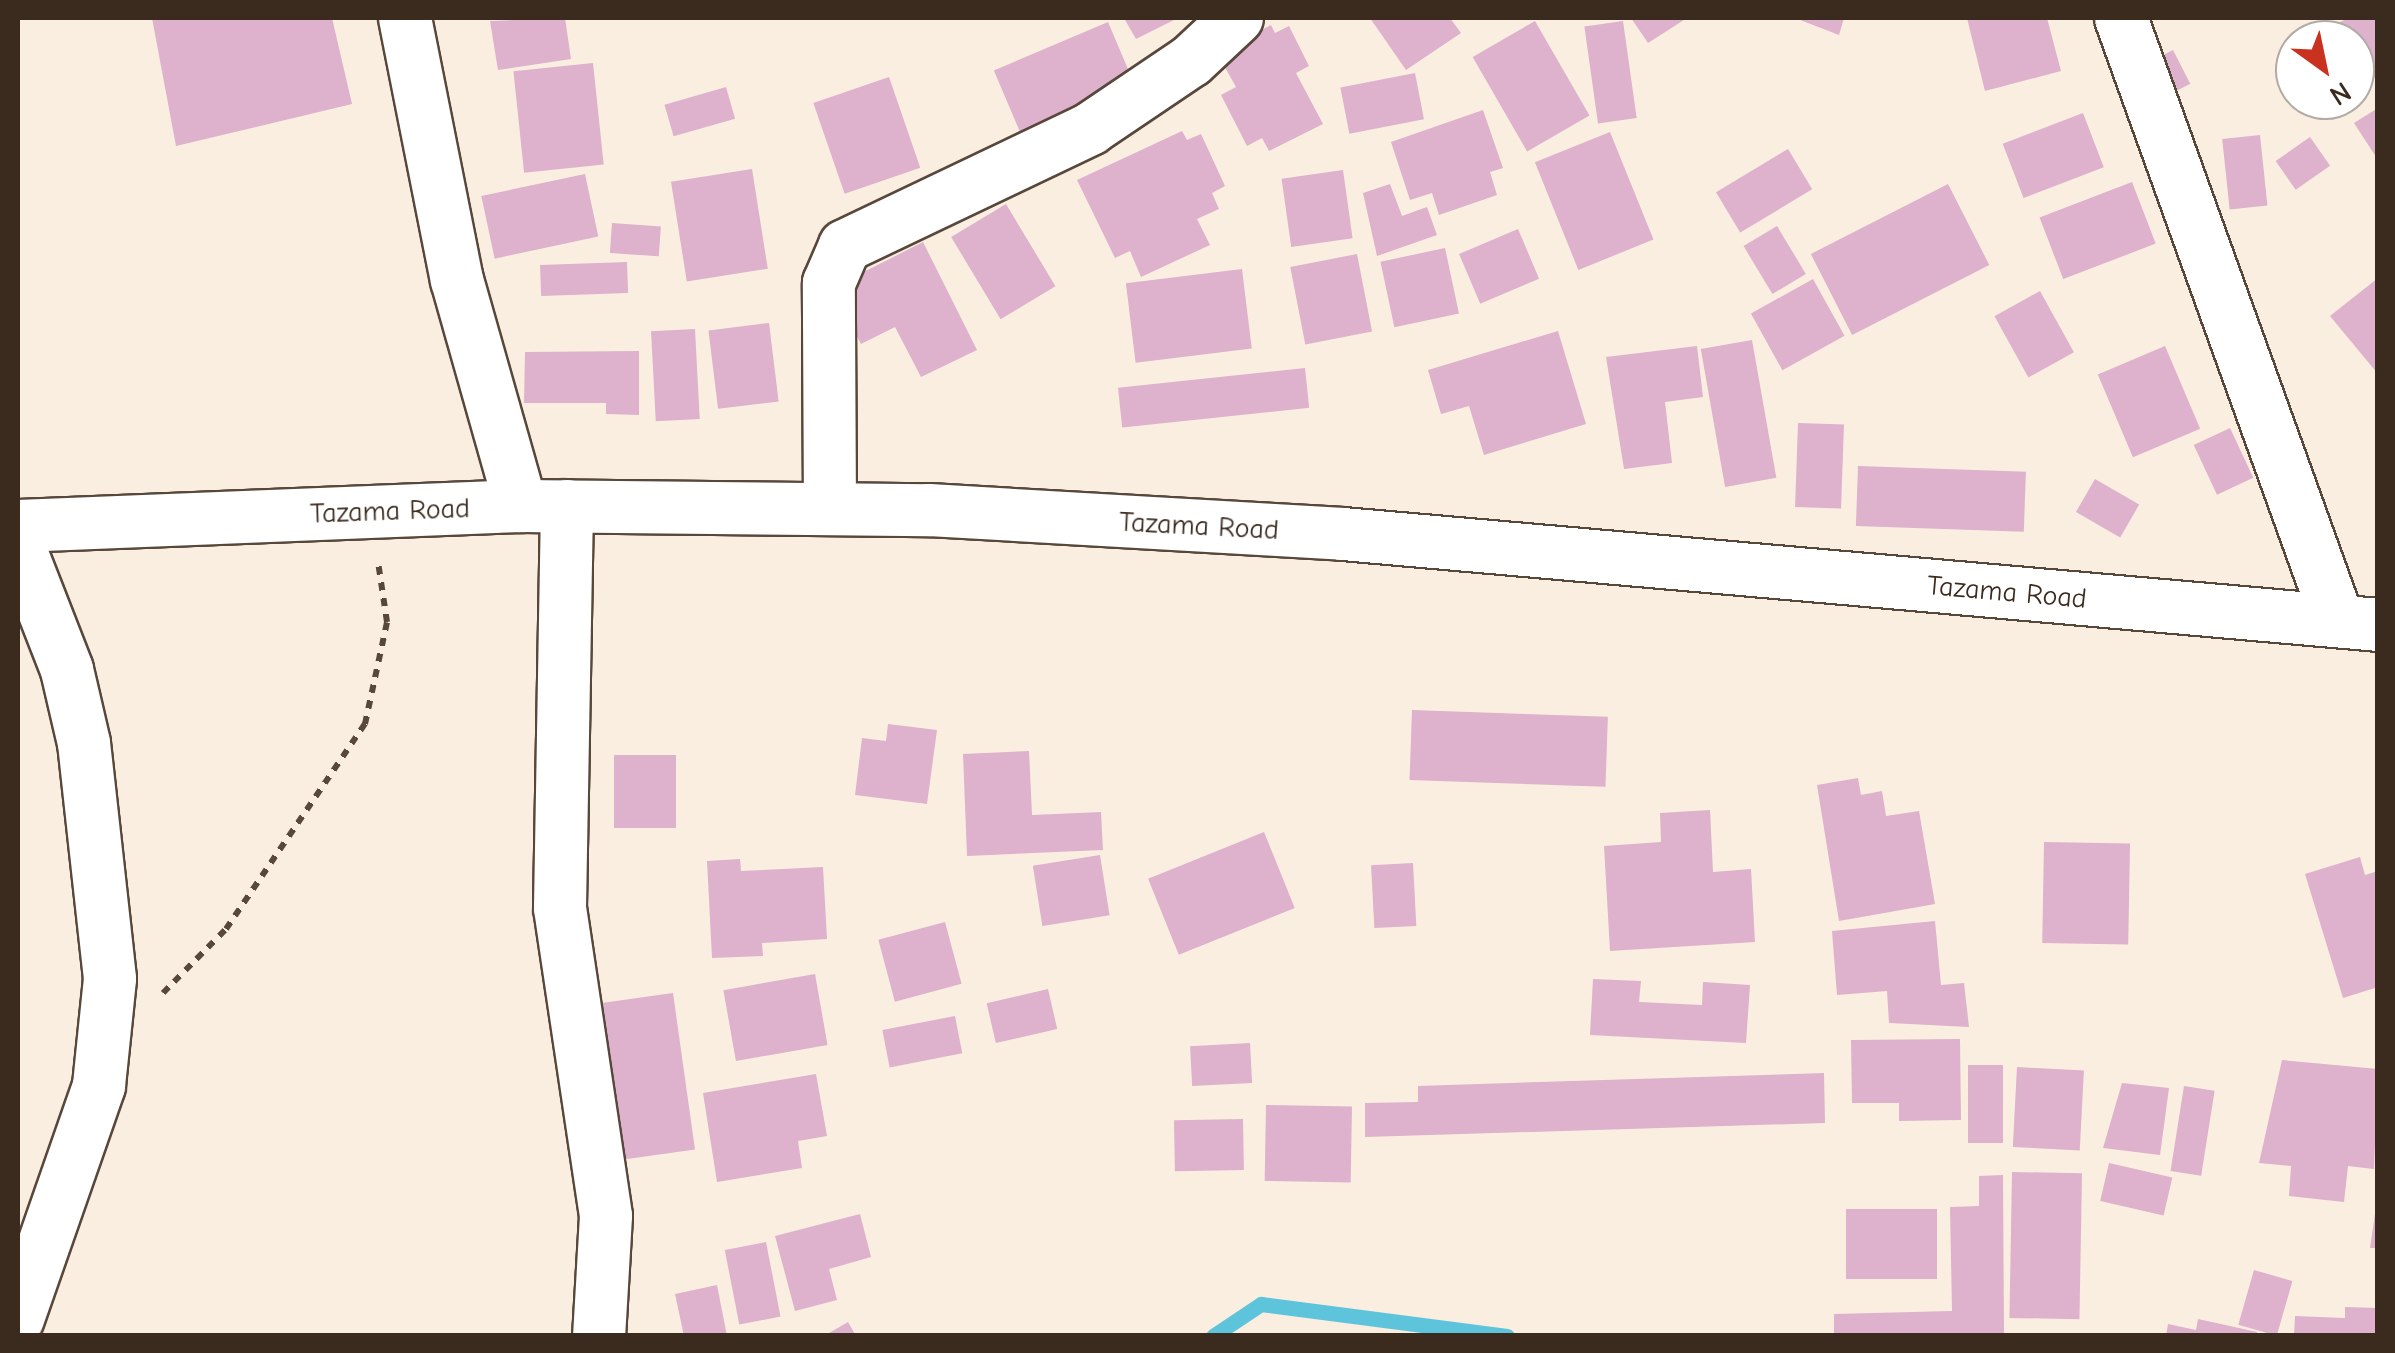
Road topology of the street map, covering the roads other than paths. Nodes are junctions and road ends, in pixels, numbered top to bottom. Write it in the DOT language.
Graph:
graph roads {
  1 [pos="405,18"];
  2 [pos="1236,18"];
  3 [pos="2122,18"];
  4 [pos="544,506"];
  5 [pos="830,510"];
  6 [pos="18,526"];
  7 [pos="18,544"];
  8 [pos="2356,621"];
  9 [pos="18,1319"];
  10 [pos="599,1336"];
  1 -- 4 [label="street"];
  2 -- 5 [label="street"];
  3 -- 8 [label="street"];
  4 -- 5 [label="street, Tazama Road"];
  4 -- 6 [label="street, Tazama Road"];
  4 -- 10 [label="street"];
  5 -- 8 [label="street, Tazama Road"];
  7 -- 9 [label="street"];
}
